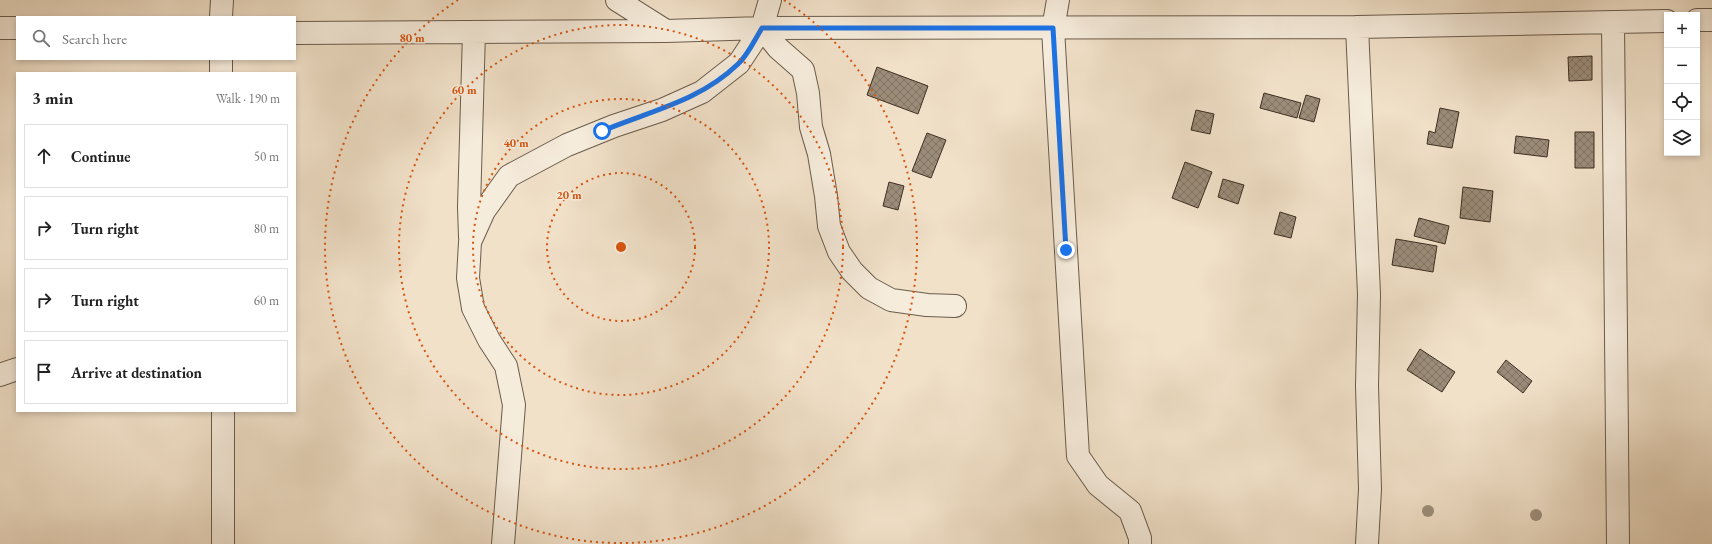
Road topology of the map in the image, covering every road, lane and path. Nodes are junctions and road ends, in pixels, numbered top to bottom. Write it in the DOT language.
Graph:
graph roads {
  1 [pos="222,0"];
  2 [pos="617,0"];
  3 [pos="770,0"];
  4 [pos="1058,0"];
  5 [pos="221,16"];
  6 [pos="1664,20"];
  7 [pos="1700,20"];
  8 [pos="1712,20"];
  9 [pos="1613,22"];
  10 [pos="1357,27"];
  11 [pos="0,28"];
  12 [pos="16,28"];
  13 [pos="762,28"];
  14 [pos="1053,28"];
  15 [pos="666,31"];
  16 [pos="474,32"];
  17 [pos="296,33"];
  18 [pos="221,60"];
  19 [pos="221,72"];
  20 [pos="470,242"];
  21 [pos="955,306"];
  22 [pos="16,369"];
  23 [pos="0,375"];
  24 [pos="222,412"];
  25 [pos="223,544"];
  26 [pos="503,544"];
  27 [pos="1140,544"];
  28 [pos="1368,544"];
  29 [pos="1618,544"];
  1 -- 5 [label="street"];
  2 -- 15 [label="street"];
  3 -- 13 [label="street"];
  4 -- 14 [label="street"];
  6 -- 9 [label="street"];
  7 -- 8 [label="street"];
  9 -- 10 [label="street"];
  9 -- 29 [label="street"];
  10 -- 14 [label="street"];
  10 -- 28 [label="street"];
  11 -- 12 [label="street"];
  13 -- 14 [label="street"];
  13 -- 15 [label="street"];
  13 -- 20 [label="street"];
  13 -- 21 [label="street"];
  14 -- 27 [label="street"];
  15 -- 16 [label="street"];
  16 -- 17 [label="street"];
  16 -- 20 [label="street"];
  18 -- 19 [label="street"];
  20 -- 26 [label="street"];
  22 -- 23 [label="street"];
  24 -- 25 [label="street"];
}
